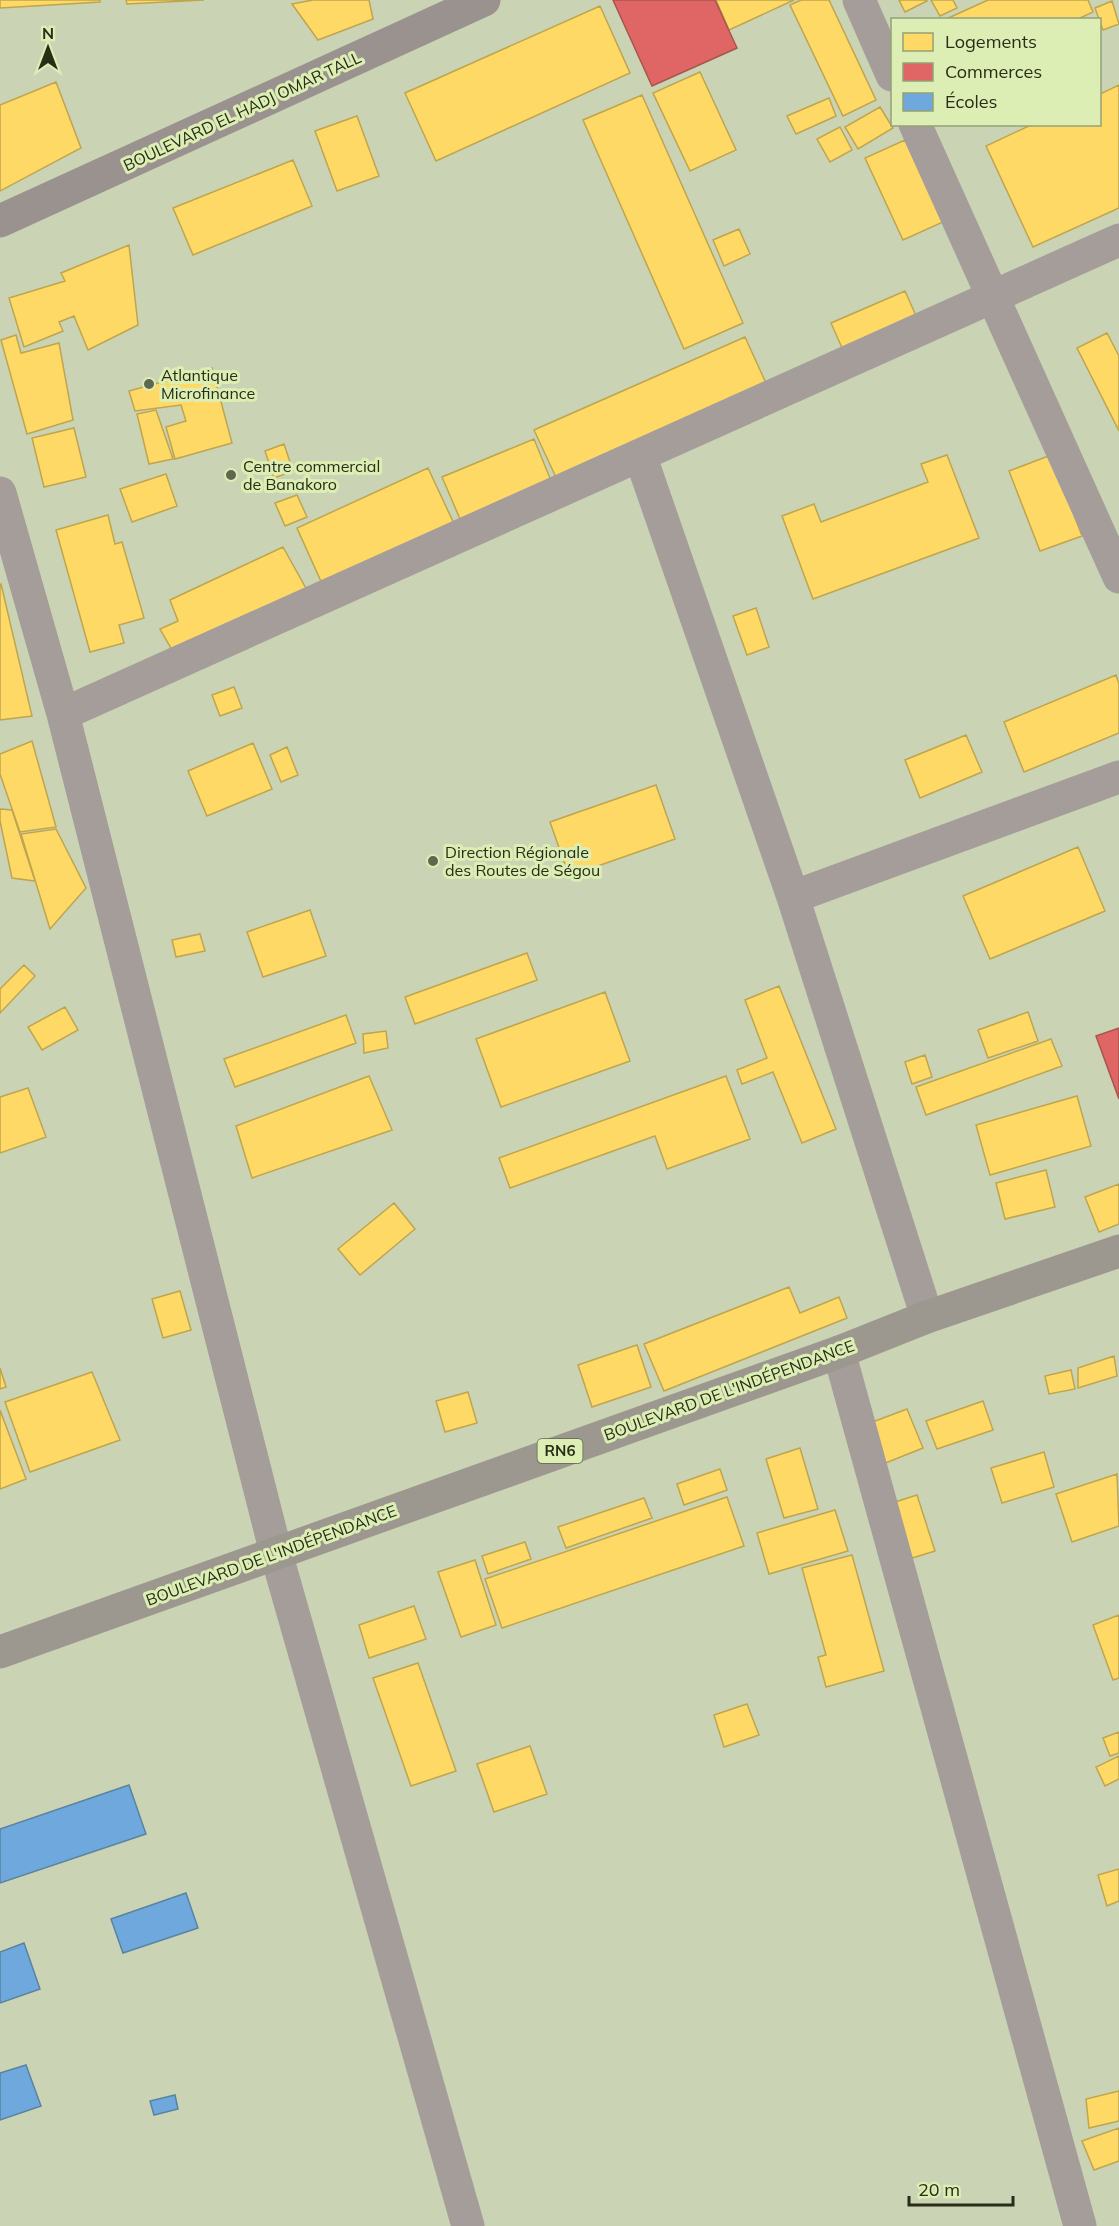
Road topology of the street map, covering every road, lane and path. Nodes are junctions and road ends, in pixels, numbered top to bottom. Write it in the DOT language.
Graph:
graph roads {
  1 [pos="484,0"];
  2 [pos="859,0"];
  3 [pos="891,73"];
  4 [pos="916,126"];
  5 [pos="0,221"];
  6 [pos="1119,240"];
  7 [pos="993,297"];
  8 [pos="640,455"];
  9 [pos="0,493"];
  10 [pos="1119,578"];
  11 [pos="63,714"];
  12 [pos="1119,777"];
  13 [pos="792,897"];
  14 [pos="1119,1251"];
  15 [pos="927,1317"];
  16 [pos="839,1352"];
  17 [pos="276,1553"];
  18 [pos="0,1652"];
  19 [pos="468,2226"];
  20 [pos="1080,2226"];
  1 -- 5 [label="street, BOULEVARD EL HADJ OMAR TALL"];
  2 -- 3 [label="street"];
  4 -- 7 [label="street"];
  6 -- 7 [label="street"];
  7 -- 8 [label="street"];
  7 -- 10 [label="street"];
  8 -- 11 [label="street"];
  8 -- 13 [label="street"];
  9 -- 11 [label="street"];
  11 -- 17 [label="street"];
  12 -- 13 [label="street"];
  13 -- 15 [label="street"];
  14 -- 15 [label="highway, BOULEVARD DE L'INDÉPENDANCE / RN6"];
  15 -- 16 [label="highway, BOULEVARD DE L'INDÉPENDANCE / RN6"];
  16 -- 17 [label="highway, BOULEVARD DE L'INDÉPENDANCE / RN6"];
  16 -- 20 [label="street"];
  17 -- 18 [label="highway, BOULEVARD DE L'INDÉPENDANCE / RN6"];
  17 -- 19 [label="street"];
}
